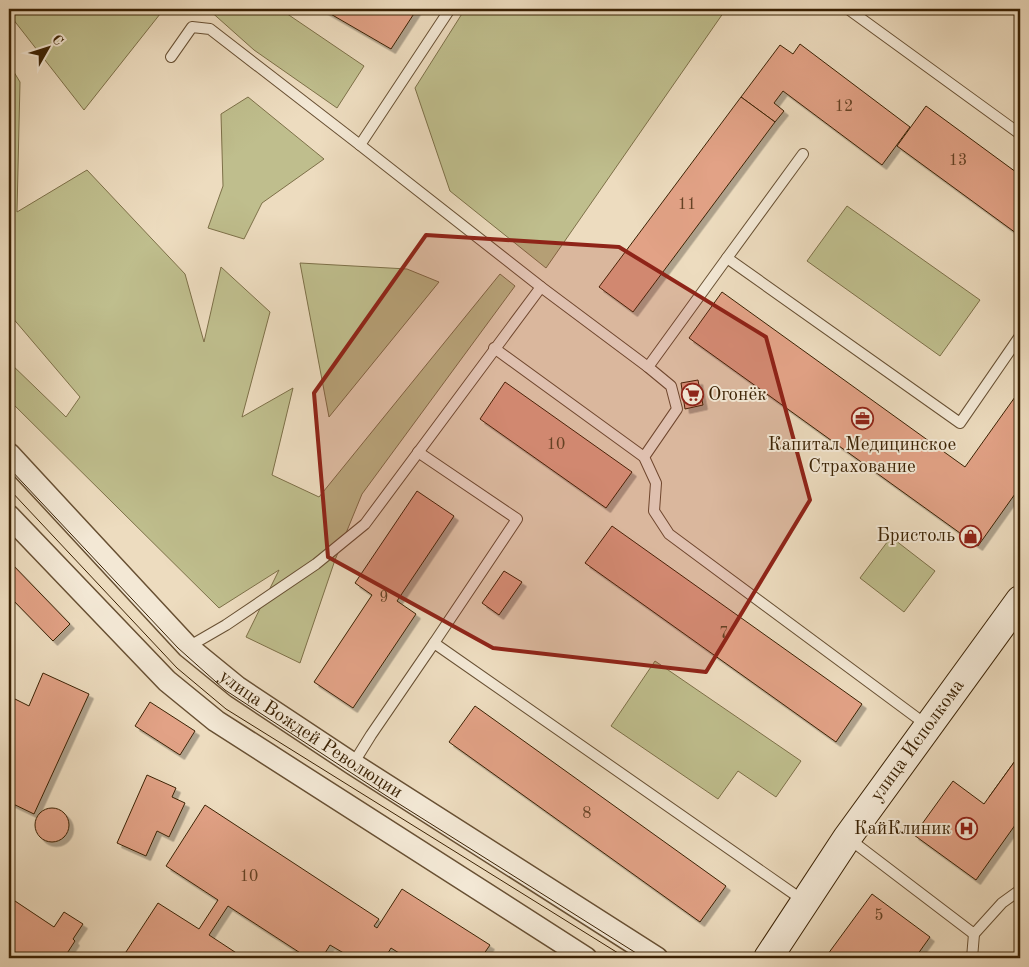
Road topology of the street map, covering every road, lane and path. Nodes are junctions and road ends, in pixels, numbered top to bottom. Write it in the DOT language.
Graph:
graph roads {
  1 [pos="450,9"];
  2 [pos="848,9"];
  3 [pos="171,57"];
  4 [pos="1020,134"];
  5 [pos="360,145"];
  6 [pos="804,154"];
  7 [pos="727,258"];
  8 [pos="541,287"];
  9 [pos="1020,336"];
  10 [pos="494,348"];
  11 [pos="648,367"];
  12 [pos="418,452"];
  13 [pos="9,454"];
  14 [pos="644,457"];
  15 [pos="9,516"];
  16 [pos="1020,600"];
  17 [pos="434,643"];
  18 [pos="188,647"];
  19 [pos="928,726"];
  20 [pos="353,764"];
  21 [pos="847,838"];
  22 [pos="1020,890"];
  23 [pos="804,902"];
  24 [pos="974,934"];
  25 [pos="586,958"];
  26 [pos="657,958"];
  27 [pos="768,958"];
  28 [pos="972,958"];
  1 -- 5 [label="lane"];
  2 -- 4 [label="lane"];
  3 -- 5 [label="lane"];
  5 -- 8 [label="lane"];
  6 -- 7 [label="lane"];
  7 -- 9 [label="lane"];
  7 -- 11 [label="lane"];
  8 -- 10 [label="lane"];
  8 -- 11 [label="lane"];
  10 -- 12 [label="lane"];
  10 -- 14 [label="lane"];
  11 -- 14 [label="lane"];
  12 -- 17 [label="lane"];
  12 -- 18 [label="lane"];
  13 -- 18 [label="street, улица Вождей Революции"];
  14 -- 19 [label="lane"];
  15 -- 25 [label="street, улица Вождей Революции"];
  16 -- 19 [label="street, улица Исполкома"];
  17 -- 20 [label="lane"];
  17 -- 23 [label="lane"];
  18 -- 20 [label="street, улица Вождей Революции"];
  19 -- 21 [label="street, улица Исполкома"];
  20 -- 26 [label="street, улица Вождей Революции"];
  21 -- 23 [label="street, улица Исполкома"];
  21 -- 24 [label="lane"];
  22 -- 24 [label="lane"];
  23 -- 27 [label="street, улица Исполкома"];
  24 -- 28 [label="lane"];
}
